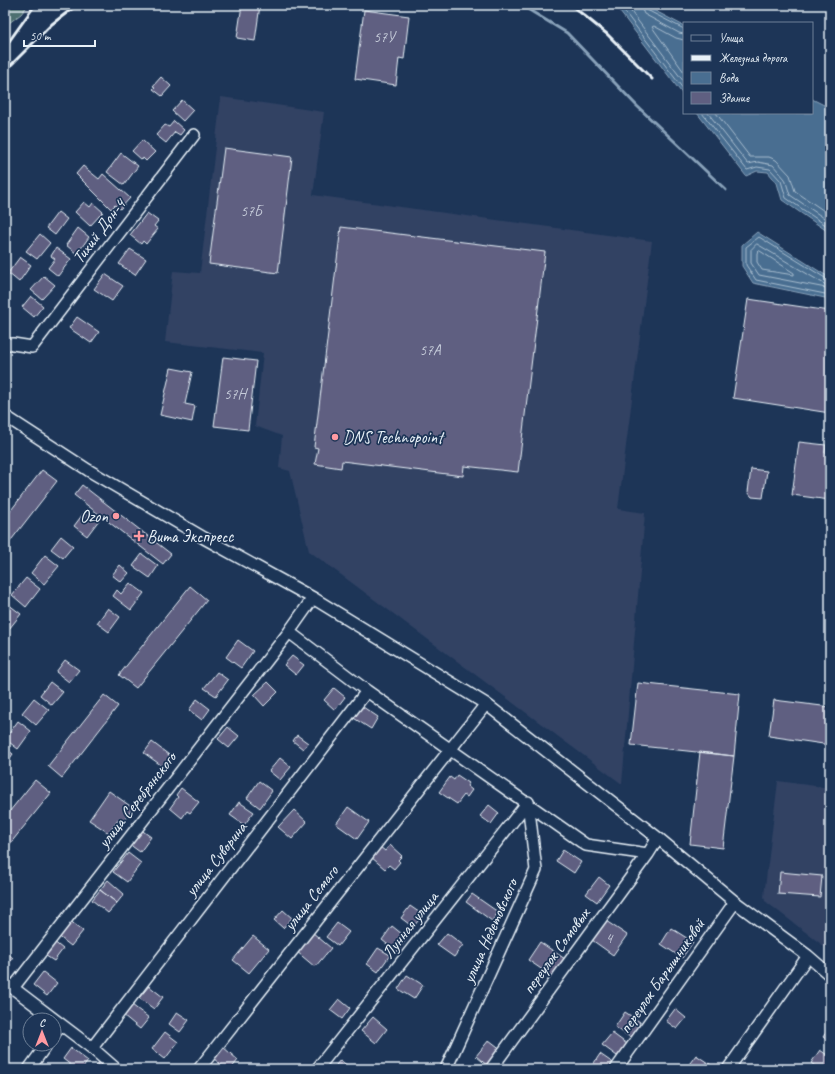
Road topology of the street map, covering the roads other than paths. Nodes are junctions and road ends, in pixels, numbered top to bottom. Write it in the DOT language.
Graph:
graph roads {
  1 [pos="194,135"];
  2 [pos="5,344"];
  3 [pos="5,416"];
  4 [pos="313,598"];
  5 [pos="289,632"];
  6 [pos="367,691"];
  7 [pos="486,704"];
  8 [pos="451,748"];
  9 [pos="528,802"];
  10 [pos="658,838"];
  11 [pos="648,854"];
  12 [pos="735,902"];
  13 [pos="808,956"];
  14 [pos="830,975"];
  15 [pos="9,985"];
  16 [pos="44,1012"];
  17 [pos="62,1026"];
  18 [pos="92,1048"];
  19 [pos="41,1052"];
  20 [pos="29,1069"];
  21 [pos="116,1069"];
  22 [pos="199,1069"];
  23 [pos="318,1069"];
  24 [pos="446,1069"];
  25 [pos="491,1069"];
  26 [pos="616,1069"];
  27 [pos="728,1069"];
  1 -- 2 [label="street, Тихий Дон-4"];
  3 -- 4 [label="street"];
  4 -- 5 [label="street, улица Серебрянского"];
  4 -- 7 [label="street"];
  5 -- 6 [label="street"];
  5 -- 15 [label="street, улица Серебрянского"];
  6 -- 8 [label="street"];
  6 -- 18 [label="street, улица Суворина"];
  7 -- 8 [label="street, улица Семаго"];
  7 -- 10 [label="street"];
  8 -- 9 [label="street"];
  8 -- 22 [label="street, улица Семаго"];
  9 -- 11 [label="street"];
  9 -- 23 [label="street, Лунная улица"];
  9 -- 24 [label="street, улица Недетовского"];
  10 -- 11 [label="street, переулок Сомовых"];
  10 -- 12 [label="street"];
  11 -- 25 [label="street, переулок Сомовых"];
  12 -- 13 [label="street"];
  12 -- 26 [label="street, переулок Барышниковой"];
  13 -- 14 [label="street"];
  13 -- 27 [label="street"];
  15 -- 16 [label="street"];
  17 -- 18 [label="street"];
  18 -- 21 [label="street"];
  19 -- 20 [label="street"];
}
